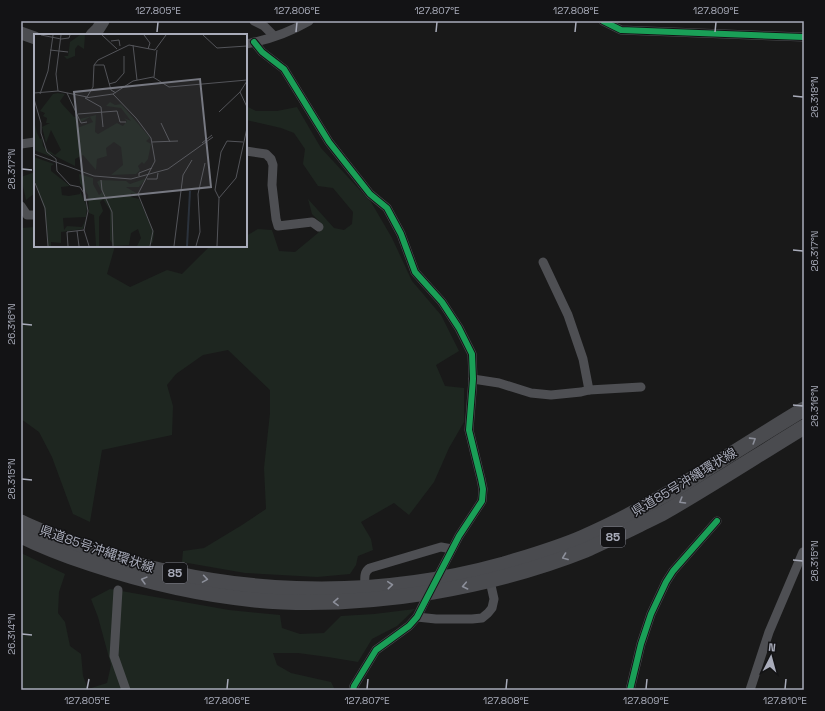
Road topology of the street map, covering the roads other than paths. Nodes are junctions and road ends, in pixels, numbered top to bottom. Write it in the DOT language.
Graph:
graph roads {
  1 [pos="103,21"];
  2 [pos="254,21"];
  3 [pos="309,21"];
  4 [pos="603,21"];
  5 [pos="21,32"];
  6 [pos="93,34"];
  7 [pos="274,36"];
  8 [pos="804,37"];
  9 [pos="34,38"];
  10 [pos="250,43"];
  11 [pos="34,142"];
  12 [pos="21,144"];
  13 [pos="247,151"];
  14 [pos="21,206"];
  15 [pos="34,215"];
  16 [pos="319,227"];
  17 [pos="544,262"];
  18 [pos="473,379"];
  19 [pos="641,387"];
  20 [pos="589,390"];
  21 [pos="804,409"];
  22 [pos="804,427"];
  23 [pos="712,475"];
  24 [pos="717,521"];
  25 [pos="21,522"];
  26 [pos="21,536"];
  27 [pos="452,549"];
  28 [pos="803,552"];
  29 [pos="496,579"];
  30 [pos="365,587"];
  31 [pos="118,590"];
  32 [pos="416,617"];
  33 [pos="126,690"];
  34 [pos="352,690"];
  35 [pos="630,690"];
  36 [pos="750,690"];
  1 -- 6 [label="main road"];
  2 -- 7 [label="street"];
  3 -- 7 [label="street"];
  4 -- 8 [label="street"];
  5 -- 9 [label="main road"];
  7 -- 10 [label="street"];
  10 -- 18 [label="street"];
  11 -- 12 [label="street"];
  13 -- 16 [label="street"];
  14 -- 15 [label="street"];
  17 -- 20 [label="street"];
  18 -- 20 [label="street"];
  18 -- 27 [label="street"];
  19 -- 20 [label="street"];
  23 -- 21 [label="main road, 県道85号沖縄環状線 / 85, one-way"];
  22 -- 23 [label="main road, 県道85号沖縄環状線 / 85"];
  23 -- 29 [label="main road, 県道85号沖縄環状線 / 85, one-way"];
  30 -- 23 [label="main road, 県道85号沖縄環状線 / 85, one-way"];
  24 -- 35 [label="street"];
  25 -- 30 [label="main road, 県道85号沖縄環状線 / 85, one-way"];
  29 -- 26 [label="main road, 県道85号沖縄環状線 / 85, one-way"];
  27 -- 30 [label="street"];
  27 -- 32 [label="street"];
  28 -- 36 [label="street"];
  29 -- 32 [label="street"];
  31 -- 33 [label="street"];
  32 -- 34 [label="street"];
}
